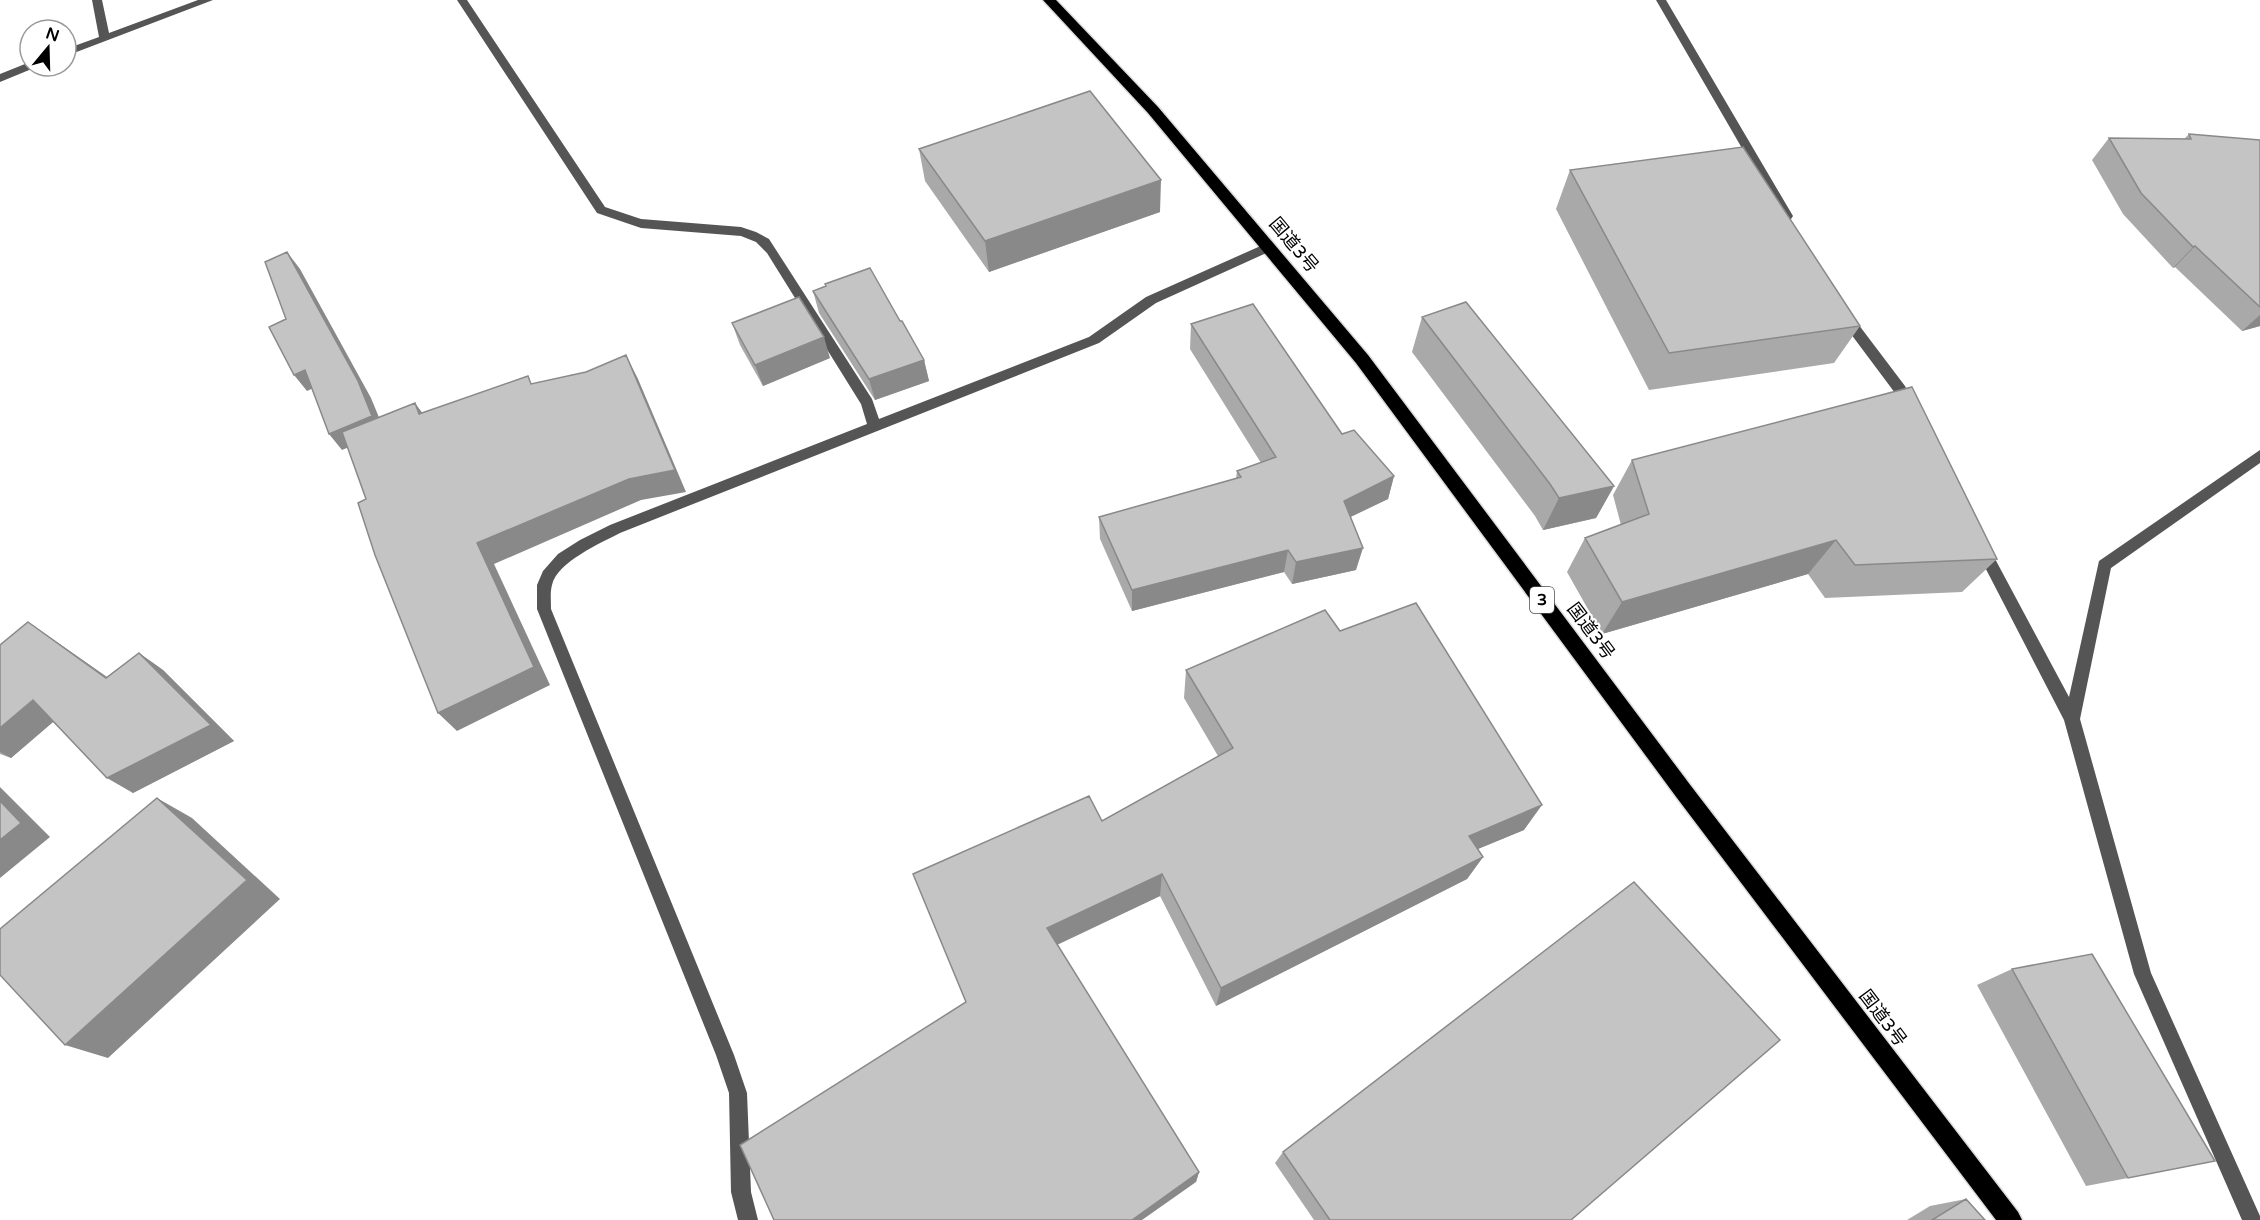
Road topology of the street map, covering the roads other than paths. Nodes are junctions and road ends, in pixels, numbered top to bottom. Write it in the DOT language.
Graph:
graph roads {
  1 [pos="97,0"];
  2 [pos="208,0"];
  3 [pos="462,0"];
  4 [pos="1049,0"];
  5 [pos="1661,0"];
  6 [pos="105,39"];
  7 [pos="78,49"];
  8 [pos="18,71"];
  9 [pos="0,78"];
  10 [pos="1795,231"];
  11 [pos="1269,247"];
  12 [pos="1837,303"];
  13 [pos="1917,422"];
  14 [pos="875,426"];
  15 [pos="2260,456"];
  16 [pos="1977,538"];
  17 [pos="2072,719"];
  18 [pos="748,1220"];
  19 [pos="2010,1220"];
  20 [pos="2252,1220"];
  1 -- 6 [label="street"];
  2 -- 6 [label="street"];
  3 -- 14 [label="street"];
  4 -- 11 [label="highway, 国道3号 / 3"];
  5 -- 10 [label="street"];
  6 -- 7 [label="street"];
  8 -- 9 [label="street"];
  11 -- 14 [label="street"];
  11 -- 19 [label="highway, 国道3号 / 3"];
  12 -- 13 [label="street"];
  14 -- 18 [label="street"];
  15 -- 17 [label="street"];
  16 -- 17 [label="street"];
  17 -- 20 [label="street"];
}
